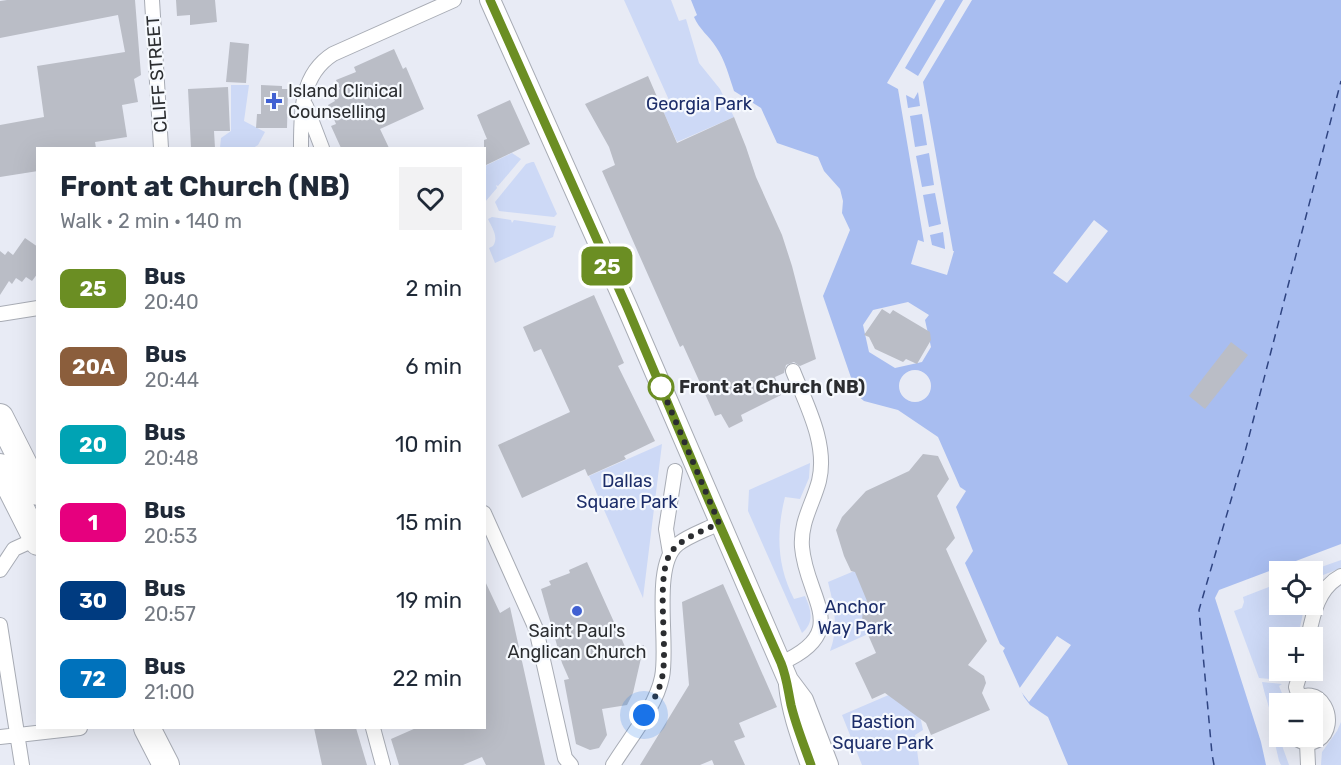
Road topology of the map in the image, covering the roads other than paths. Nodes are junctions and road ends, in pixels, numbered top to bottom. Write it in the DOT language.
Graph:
graph roads {
  1 [pos="152,0"];
  2 [pos="454,0"];
  3 [pos="490,0"];
  4 [pos="304,101"];
  5 [pos="161,147"];
  6 [pos="301,147"];
  7 [pos="322,147"];
  8 [pos="36,308"];
  9 [pos="0,314"];
  10 [pos="794,371"];
  11 [pos="0,417"];
  12 [pos="0,467"];
  13 [pos="675,471"];
  14 [pos="36,488"];
  15 [pos="486,517"];
  16 [pos="719,523"];
  17 [pos="36,539"];
  18 [pos="36,541"];
  19 [pos="670,553"];
  20 [pos="0,570"];
  21 [pos="1341,576"];
  22 [pos="0,625"];
  23 [pos="1310,627"];
  24 [pos="785,671"];
  25 [pos="1323,700"];
  26 [pos="69,729"];
  27 [pos="147,729"];
  28 [pos="373,729"];
  29 [pos="16,734"];
  30 [pos="1323,736"];
  31 [pos="0,737"];
  32 [pos="1307,747"];
  33 [pos="22,765"];
  34 [pos="165,765"];
  35 [pos="383,765"];
  36 [pos="571,765"];
  37 [pos="613,765"];
  38 [pos="812,765"];
  39 [pos="828,765"];
  40 [pos="1308,765"];
  1 -- 5 [label="street, CLIFF STREET"];
  2 -- 4 [label="street"];
  3 -- 16 [label="street"];
  4 -- 6 [label="street"];
  4 -- 7 [label="street"];
  8 -- 9 [label="street"];
  10 -- 24 [label="street"];
  11 -- 14 [label="highway"];
  12 -- 17 [label="highway"];
  13 -- 19 [label="street"];
  15 -- 36 [label="street"];
  16 -- 19 [label="street"];
  16 -- 24 [label="street"];
  18 -- 20 [label="street"];
  19 -- 37 [label="street"];
  21 -- 23 [label="street"];
  22 -- 29 [label="street"];
  24 -- 38 [label="street"];
  24 -- 39 [label="street"];
  25 -- 30 [label="street"];
  26 -- 29 [label="street"];
  27 -- 34 [label="highway"];
  28 -- 35 [label="street"];
  29 -- 31 [label="street"];
  29 -- 33 [label="street"];
  32 -- 40 [label="street"];
}
